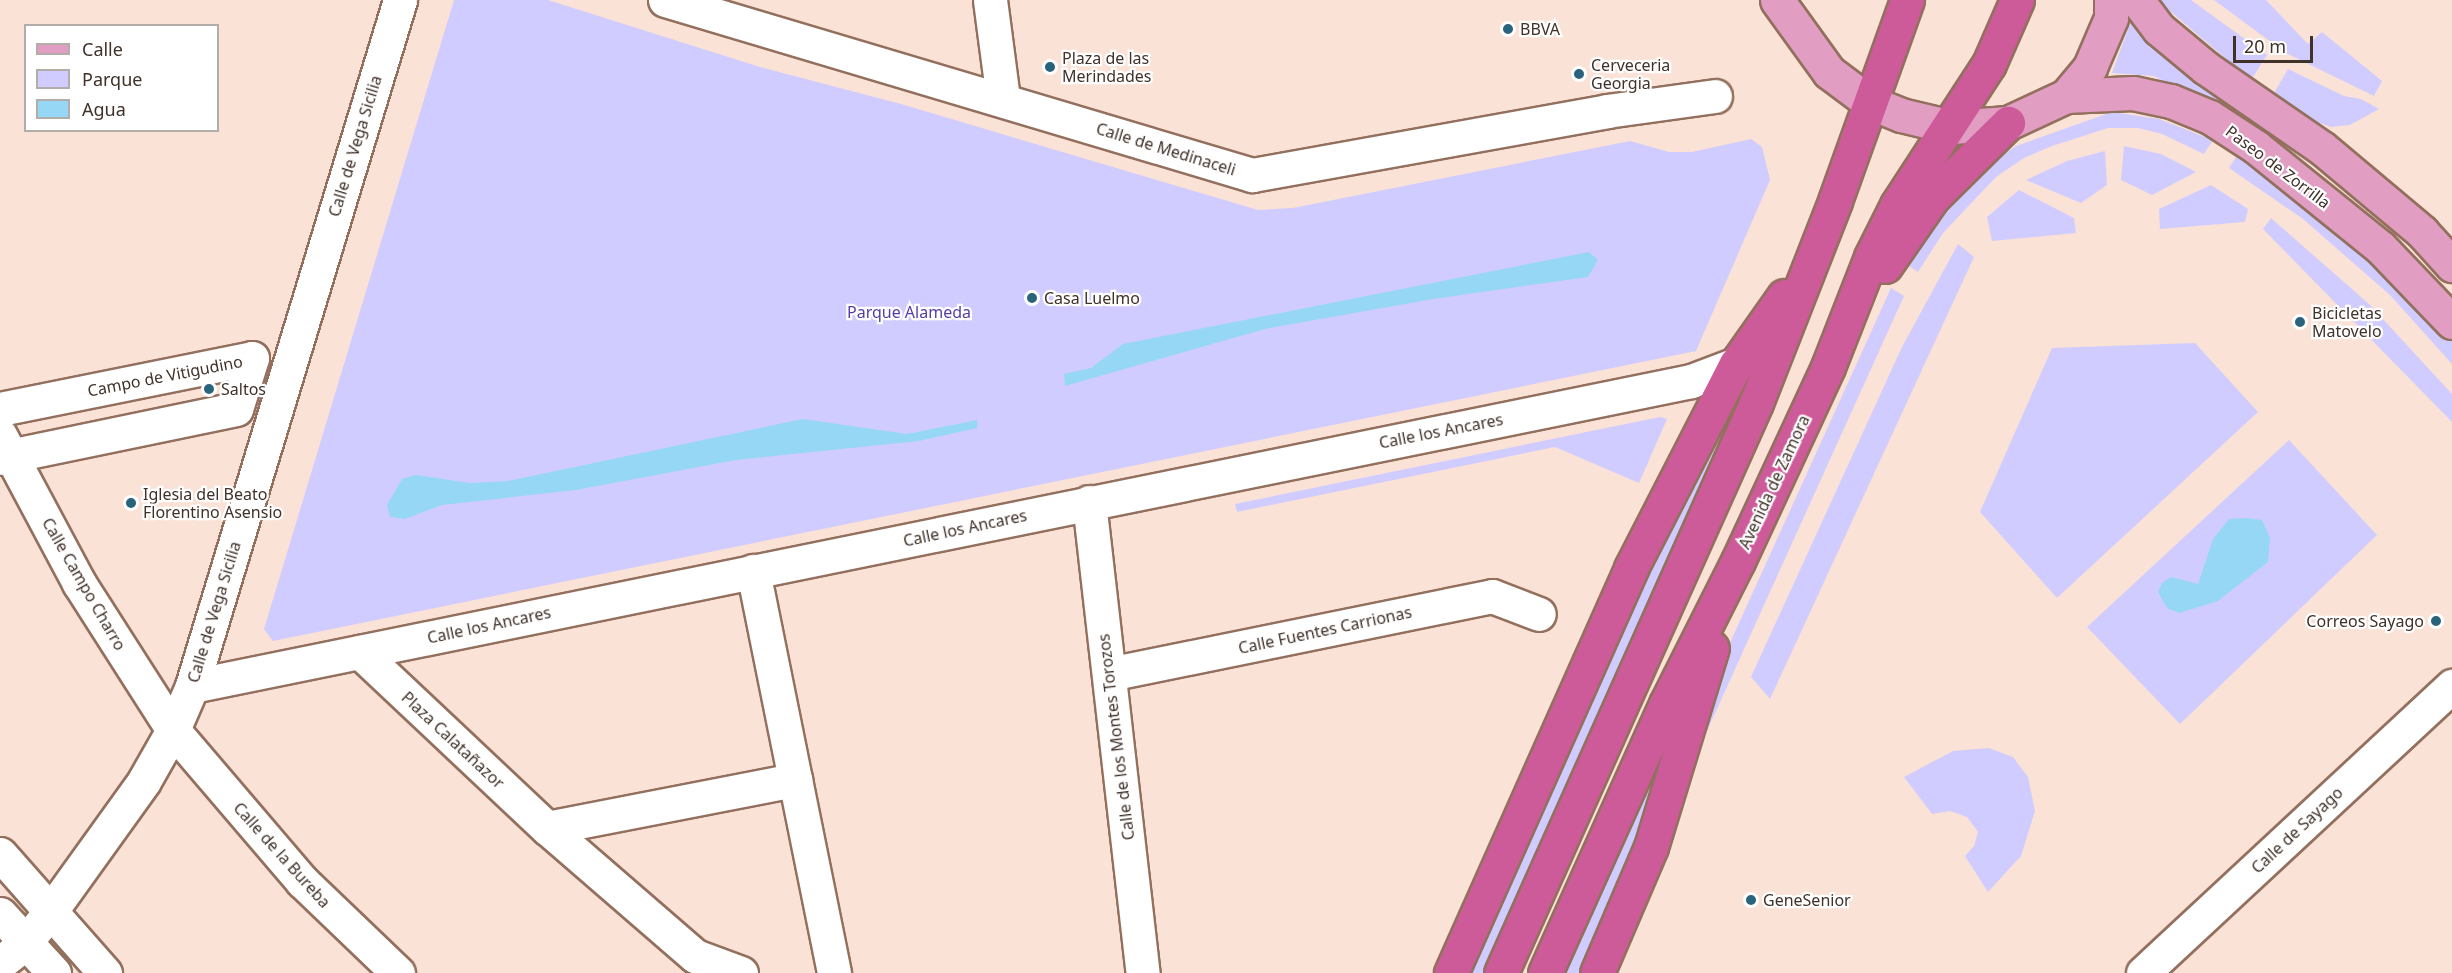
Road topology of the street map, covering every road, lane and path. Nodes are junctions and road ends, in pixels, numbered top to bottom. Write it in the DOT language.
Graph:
graph roads {
  1 [pos="400,0"];
  2 [pos="665,0"];
  3 [pos="990,0"];
  4 [pos="1777,0"];
  5 [pos="1808,0"];
  6 [pos="1907,0"];
  7 [pos="2017,0"];
  8 [pos="2111,0"];
  9 [pos="2138,0"];
  10 [pos="1808,38"];
  11 [pos="1715,96"];
  12 [pos="2066,96"];
  13 [pos="1002,99"];
  14 [pos="1869,102"];
  15 [pos="2008,123"];
  16 [pos="1951,127"];
  17 [pos="1815,253"];
  18 [pos="2452,265"];
  19 [pos="2452,322"];
  20 [pos="1736,364"];
  21 [pos="1828,367"];
  22 [pos="0,409"];
  23 [pos="4,450"];
  24 [pos="1089,502"];
  25 [pos="1738,561"];
  26 [pos="753,571"];
  27 [pos="1539,614"];
  28 [pos="360,652"];
  29 [pos="1109,674"];
  30 [pos="192,686"];
  31 [pos="2452,686"];
  32 [pos="173,730"];
  33 [pos="795,780"];
  34 [pos="547,828"];
  35 [pos="0,854"];
  36 [pos="50,912"];
  37 [pos="0,914"];
  38 [pos="12,954"];
  39 [pos="54,973"];
  40 [pos="105,973"];
  41 [pos="398,973"];
  42 [pos="741,973"];
  43 [pos="834,973"];
  44 [pos="1143,973"];
  45 [pos="1451,973"];
  46 [pos="1501,973"];
  47 [pos="1545,973"];
  48 [pos="1597,973"];
  49 [pos="2143,973"];
  1 -- 30 [label="street, Calle de Vega Sicilia"];
  2 -- 13 [label="street, Calle de Medinaceli"];
  3 -- 13 [label="street"];
  4 -- 10 [label="main road, Paseo de Zorrilla"];
  5 -- 10 [label="main road"];
  6 -- 14 [label="highway"];
  7 -- 16 [label="highway, Avenida de Zamora"];
  8 -- 12 [label="main road, Paseo de Zorrilla"];
  9 -- 18 [label="main road"];
  10 -- 14 [label="main road, Paseo de Zorrilla"];
  11 -- 13 [label="street, Calle de Medinaceli"];
  12 -- 15 [label="main road, Paseo de Zorrilla"];
  12 -- 19 [label="main road, Paseo de Zorrilla"];
  14 -- 16 [label="main road, Paseo de Zorrilla"];
  14 -- 17 [label="highway"];
  15 -- 16 [label="main road, Paseo de Zorrilla"];
  15 -- 21 [label="highway"];
  16 -- 21 [label="highway, Avenida de Zamora"];
  17 -- 20 [label="highway"];
  17 -- 46 [label="highway"];
  20 -- 24 [label="street, Calle los Ancares"];
  20 -- 45 [label="highway"];
  21 -- 25 [label="highway, Avenida de Zamora"];
  22 -- 23 [label="street, Campo de Vitigudino"];
  23 -- 32 [label="street, Calle Campo Charro"];
  24 -- 26 [label="street, Calle los Ancares"];
  24 -- 29 [label="street, Calle de los Montes Torozos"];
  25 -- 47 [label="highway, Avenida de Zamora"];
  25 -- 48 [label="highway"];
  26 -- 28 [label="street, Calle los Ancares"];
  26 -- 33 [label="street"];
  27 -- 29 [label="street, Calle Fuentes Carrionas"];
  28 -- 30 [label="street, Calle los Ancares"];
  28 -- 34 [label="street, Plaza Calatañazor"];
  29 -- 44 [label="street, Calle de los Montes Torozos"];
  30 -- 32 [label="street, Calle de Vega Sicilia"];
  31 -- 49 [label="street, Calle de Sayago"];
  32 -- 36 [label="street, Calle de Vega Sicilia"];
  32 -- 41 [label="street, Calle de la Bureba"];
  33 -- 34 [label="street"];
  33 -- 43 [label="street"];
  34 -- 42 [label="street, Plaza Calatañazor"];
  35 -- 36 [label="street"];
  36 -- 38 [label="street, Calle de Vega Sicilia"];
  36 -- 40 [label="street"];
  37 -- 38 [label="street"];
  38 -- 39 [label="street"];
}
